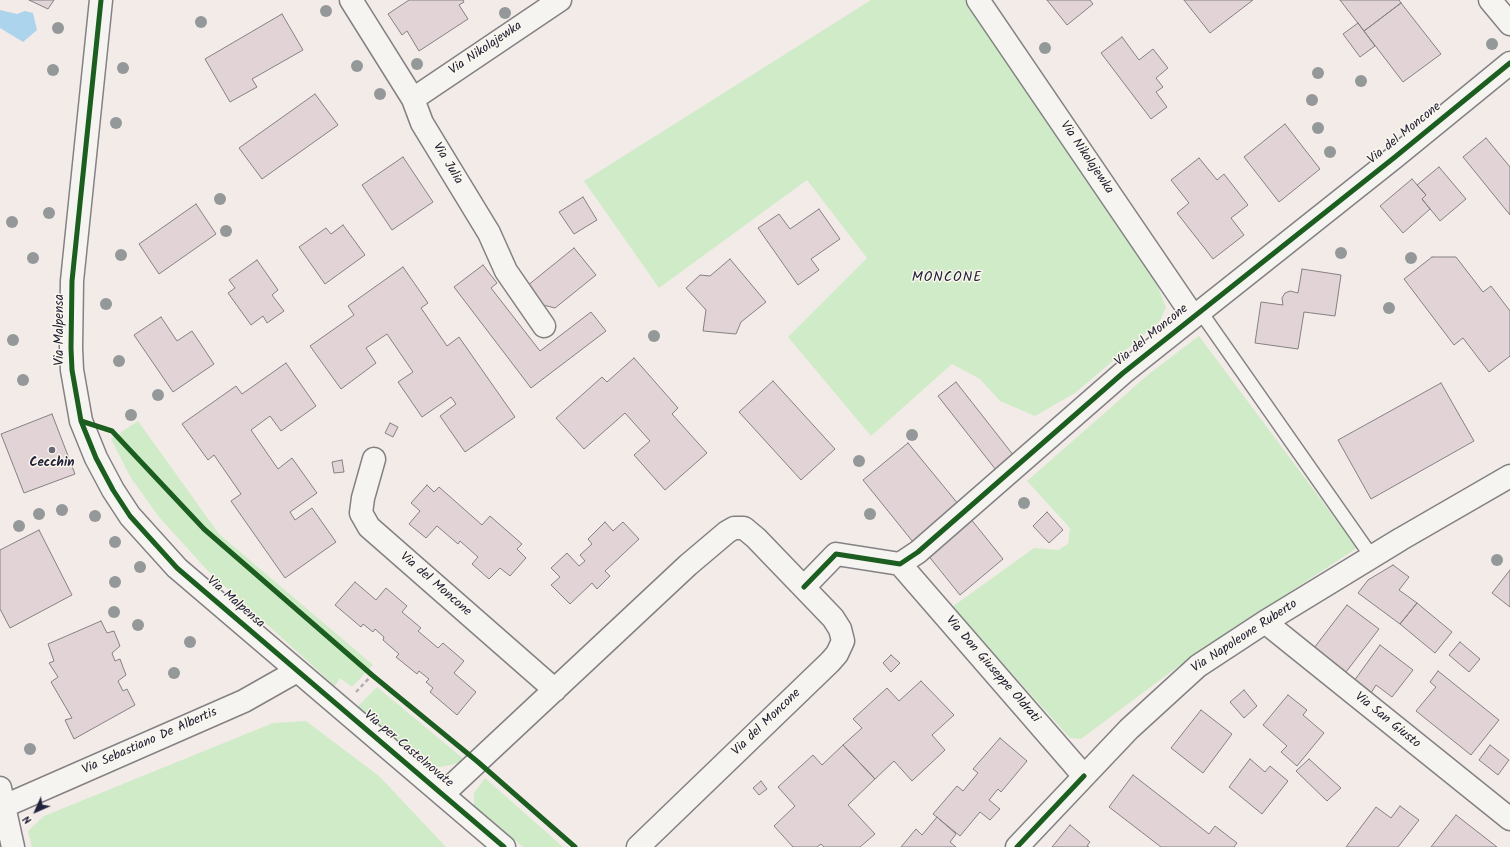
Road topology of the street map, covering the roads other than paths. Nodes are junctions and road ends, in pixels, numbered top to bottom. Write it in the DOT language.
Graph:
graph roads {
  1 [pos="101,0"];
  2 [pos="351,0"];
  3 [pos="560,0"];
  4 [pos="978,0"];
  5 [pos="1490,0"];
  6 [pos="1510,24"];
  7 [pos="1510,63"];
  8 [pos="413,99"];
  9 [pos="1196,313"];
  10 [pos="544,326"];
  11 [pos="374,459"];
  12 [pos="1510,476"];
  13 [pos="1372,557"];
  14 [pos="900,564"];
  15 [pos="804,587"];
  16 [pos="1265,622"];
  17 [pos="297,671"];
  18 [pos="555,690"];
  19 [pos="1084,776"];
  20 [pos="443,794"];
  21 [pos="2,800"];
  22 [pos="1510,819"];
  23 [pos="14,847"];
  24 [pos="504,847"];
  25 [pos="638,847"];
  26 [pos="1017,847"];
  1 -- 17 [label="street, Via Malpensa"];
  2 -- 8 [label="street, Via Julia"];
  3 -- 8 [label="street, Via Nikolajewka"];
  4 -- 9 [label="street, Via Nikolajewka"];
  5 -- 6 [label="street"];
  7 -- 9 [label="street, Via del Moncone"];
  8 -- 10 [label="street, Via Julia"];
  9 -- 13 [label="lane"];
  9 -- 14 [label="street, Via del Moncone"];
  11 -- 18 [label="street, Via del Moncone"];
  12 -- 13 [label="street, Via Napoleone Ruberto"];
  13 -- 16 [label="street, Via Napoleone Ruberto"];
  14 -- 15 [label="street"];
  14 -- 19 [label="street, Via Don Giuseppe Oldrati"];
  15 -- 18 [label="street, Via del Moncone"];
  15 -- 25 [label="street, Via del Moncone"];
  16 -- 19 [label="street, Via Napoleone Ruberto"];
  16 -- 22 [label="street, Via San Giusto"];
  17 -- 20 [label="street, Via per Castelnovate"];
  17 -- 21 [label="street, Via Sebastiano De Albertis"];
  18 -- 20 [label="street, Via del Moncone"];
  19 -- 26 [label="street, Via Napoleone Ruberto"];
  20 -- 24 [label="street, Via per Castelnovate"];
  21 -- 23 [label="street"];
}
